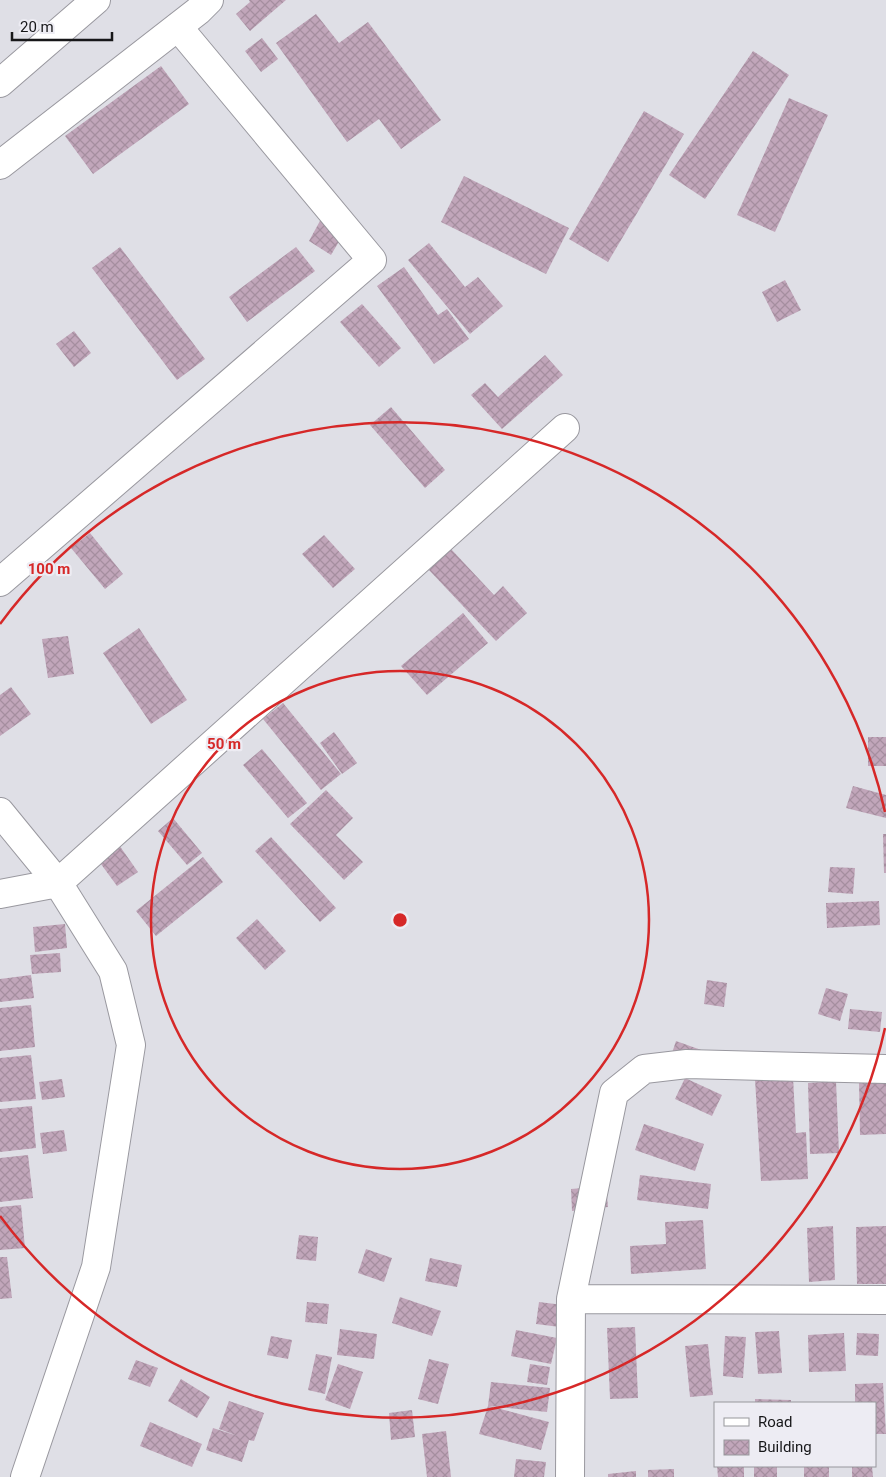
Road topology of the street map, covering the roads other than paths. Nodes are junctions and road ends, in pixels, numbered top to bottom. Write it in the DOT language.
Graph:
graph roads {
  1 [pos="96,0"];
  2 [pos="209,0"];
  3 [pos="178,27"];
  4 [pos="0,83"];
  5 [pos="0,165"];
  6 [pos="565,428"];
  7 [pos="0,582"];
  8 [pos="0,812"];
  9 [pos="58,883"];
  10 [pos="0,894"];
  11 [pos="886,1069"];
  12 [pos="571,1299"];
  13 [pos="886,1300"];
  14 [pos="25,1477"];
  15 [pos="570,1477"];
  1 -- 4 [label="street"];
  2 -- 3 [label="street"];
  3 -- 5 [label="street"];
  3 -- 7 [label="street"];
  6 -- 9 [label="street"];
  8 -- 9 [label="street"];
  9 -- 10 [label="street"];
  9 -- 14 [label="street"];
  11 -- 12 [label="street"];
  12 -- 13 [label="street"];
  12 -- 15 [label="street"];
}
